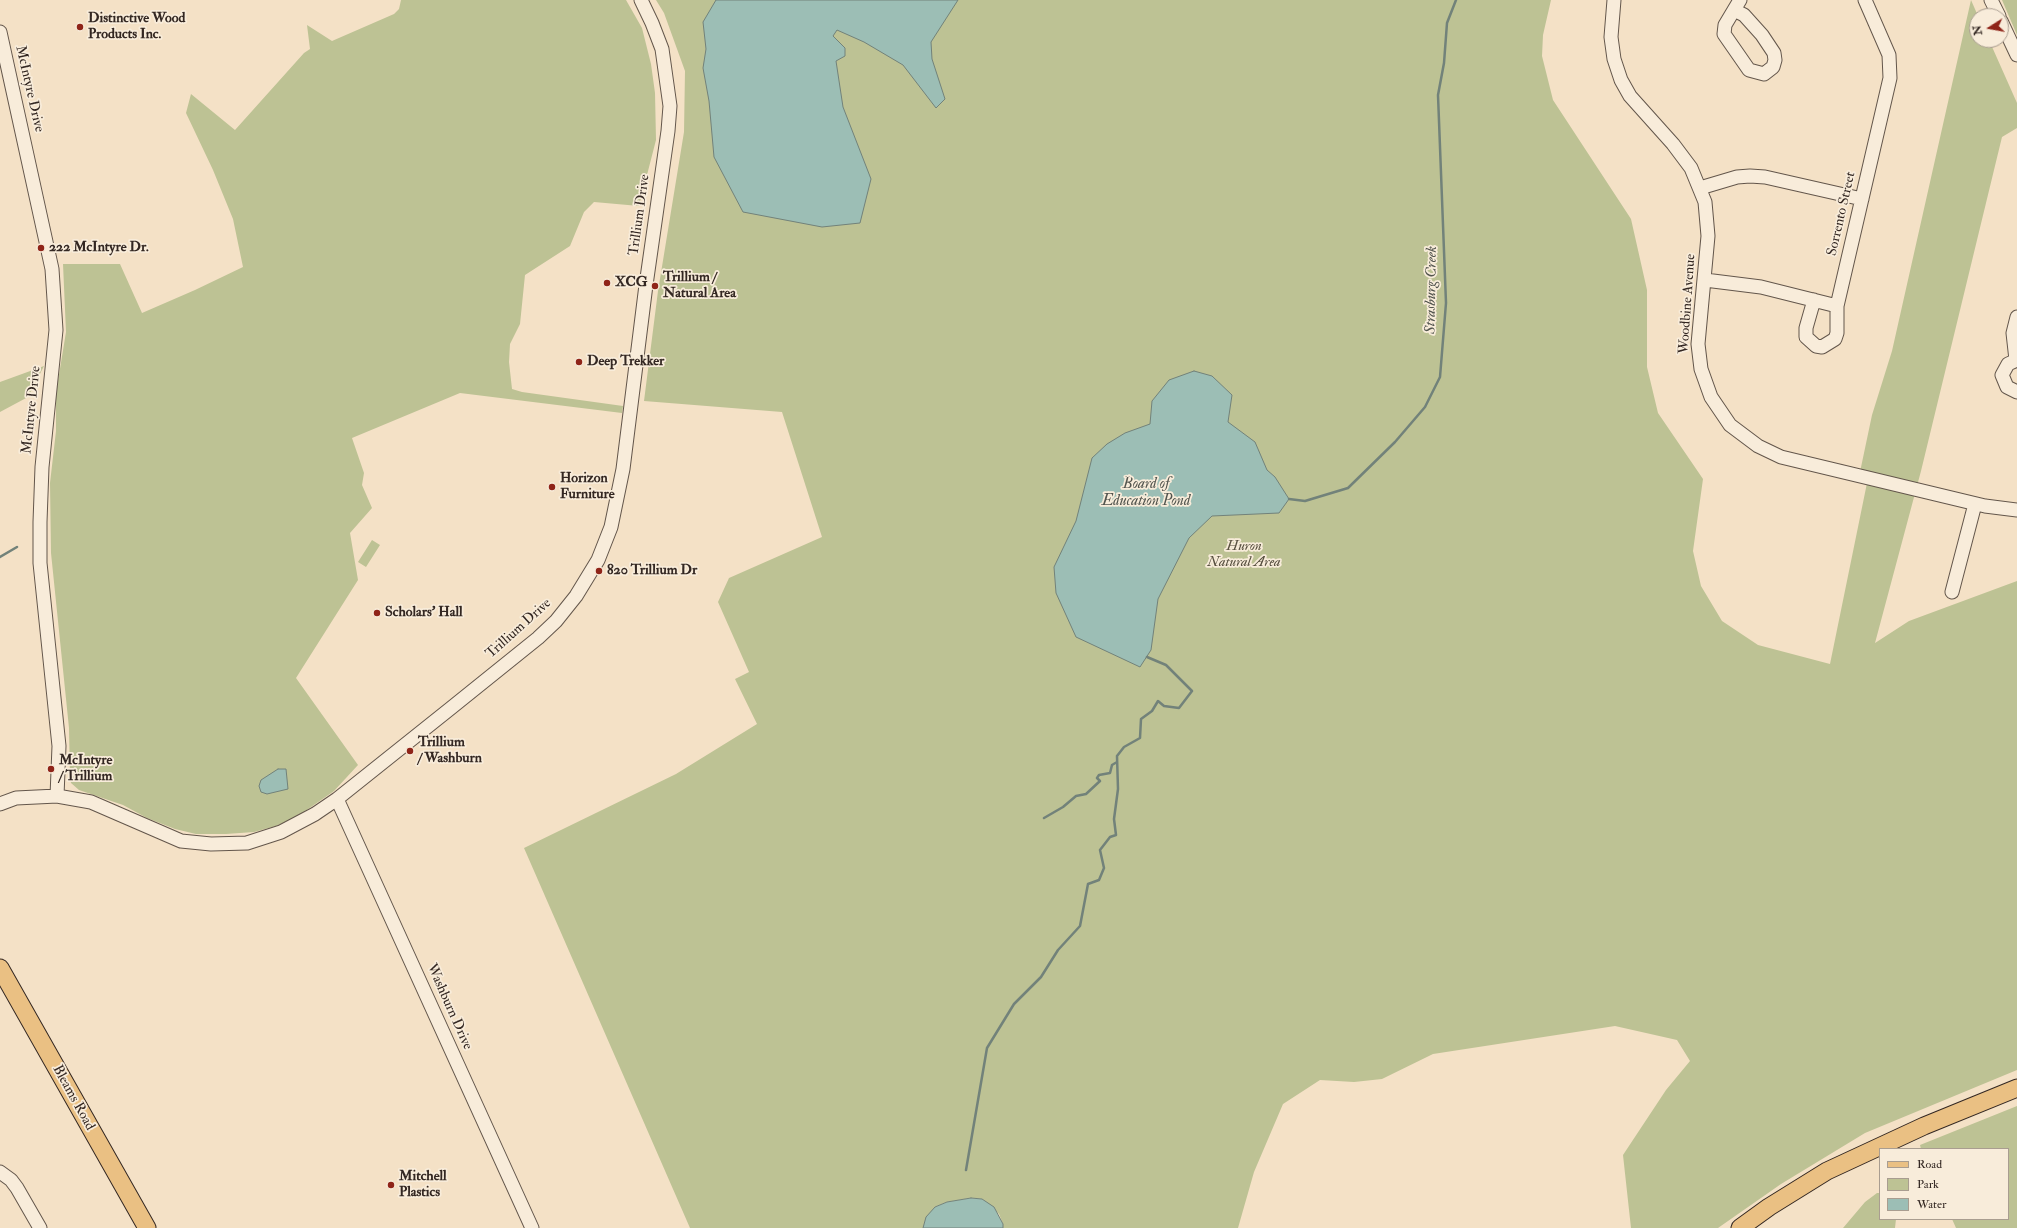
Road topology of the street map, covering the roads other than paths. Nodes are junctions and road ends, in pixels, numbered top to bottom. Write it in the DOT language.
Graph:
graph roads {
  1 [pos="641,0"];
  2 [pos="1614,0"];
  3 [pos="1865,0"];
  4 [pos="1737,5"];
  5 [pos="0,32"];
  6 [pos="2009,38"];
  7 [pos="2017,55"];
  8 [pos="1700,188"];
  9 [pos="1862,199"];
  10 [pos="1705,280"];
  11 [pos="1814,300"];
  12 [pos="1837,306"];
  13 [pos="2017,317"];
  14 [pos="2016,360"];
  15 [pos="2017,392"];
  16 [pos="1974,504"];
  17 [pos="2017,510"];
  18 [pos="1952,592"];
  19 [pos="57,796"];
  20 [pos="337,799"];
  21 [pos="0,804"];
  22 [pos="0,968"];
  23 [pos="2017,1088"];
  24 [pos="0,1172"];
  25 [pos="40,1228"];
  26 [pos="147,1228"];
  27 [pos="532,1228"];
  28 [pos="1740,1228"];
  1 -- 20 [label="street, Trillium Drive"];
  2 -- 8 [label="street, Woodbine Avenue"];
  3 -- 9 [label="street, Sorrento Street"];
  4 -- 4 [label="street"];
  5 -- 19 [label="street, McIntyre Drive"];
  6 -- 7 [label="street"];
  8 -- 9 [label="street"];
  8 -- 10 [label="street, Woodbine Avenue"];
  9 -- 12 [label="street, Sorrento Street"];
  10 -- 11 [label="street"];
  10 -- 16 [label="street, Woodbine Avenue"];
  11 -- 12 [label="street"];
  11 -- 12 [label="street, Sorrento Street"];
  13 -- 14 [label="street"];
  14 -- 15 [label="street"];
  16 -- 17 [label="street, Woodbine Avenue"];
  16 -- 18 [label="street"];
  19 -- 20 [label="street, Trillium Drive"];
  19 -- 21 [label="street, Trillium Drive"];
  20 -- 27 [label="street, Washburn Drive"];
  22 -- 26 [label="main road, Bleams Road"];
  23 -- 28 [label="main road"];
  24 -- 25 [label="street"];
}
